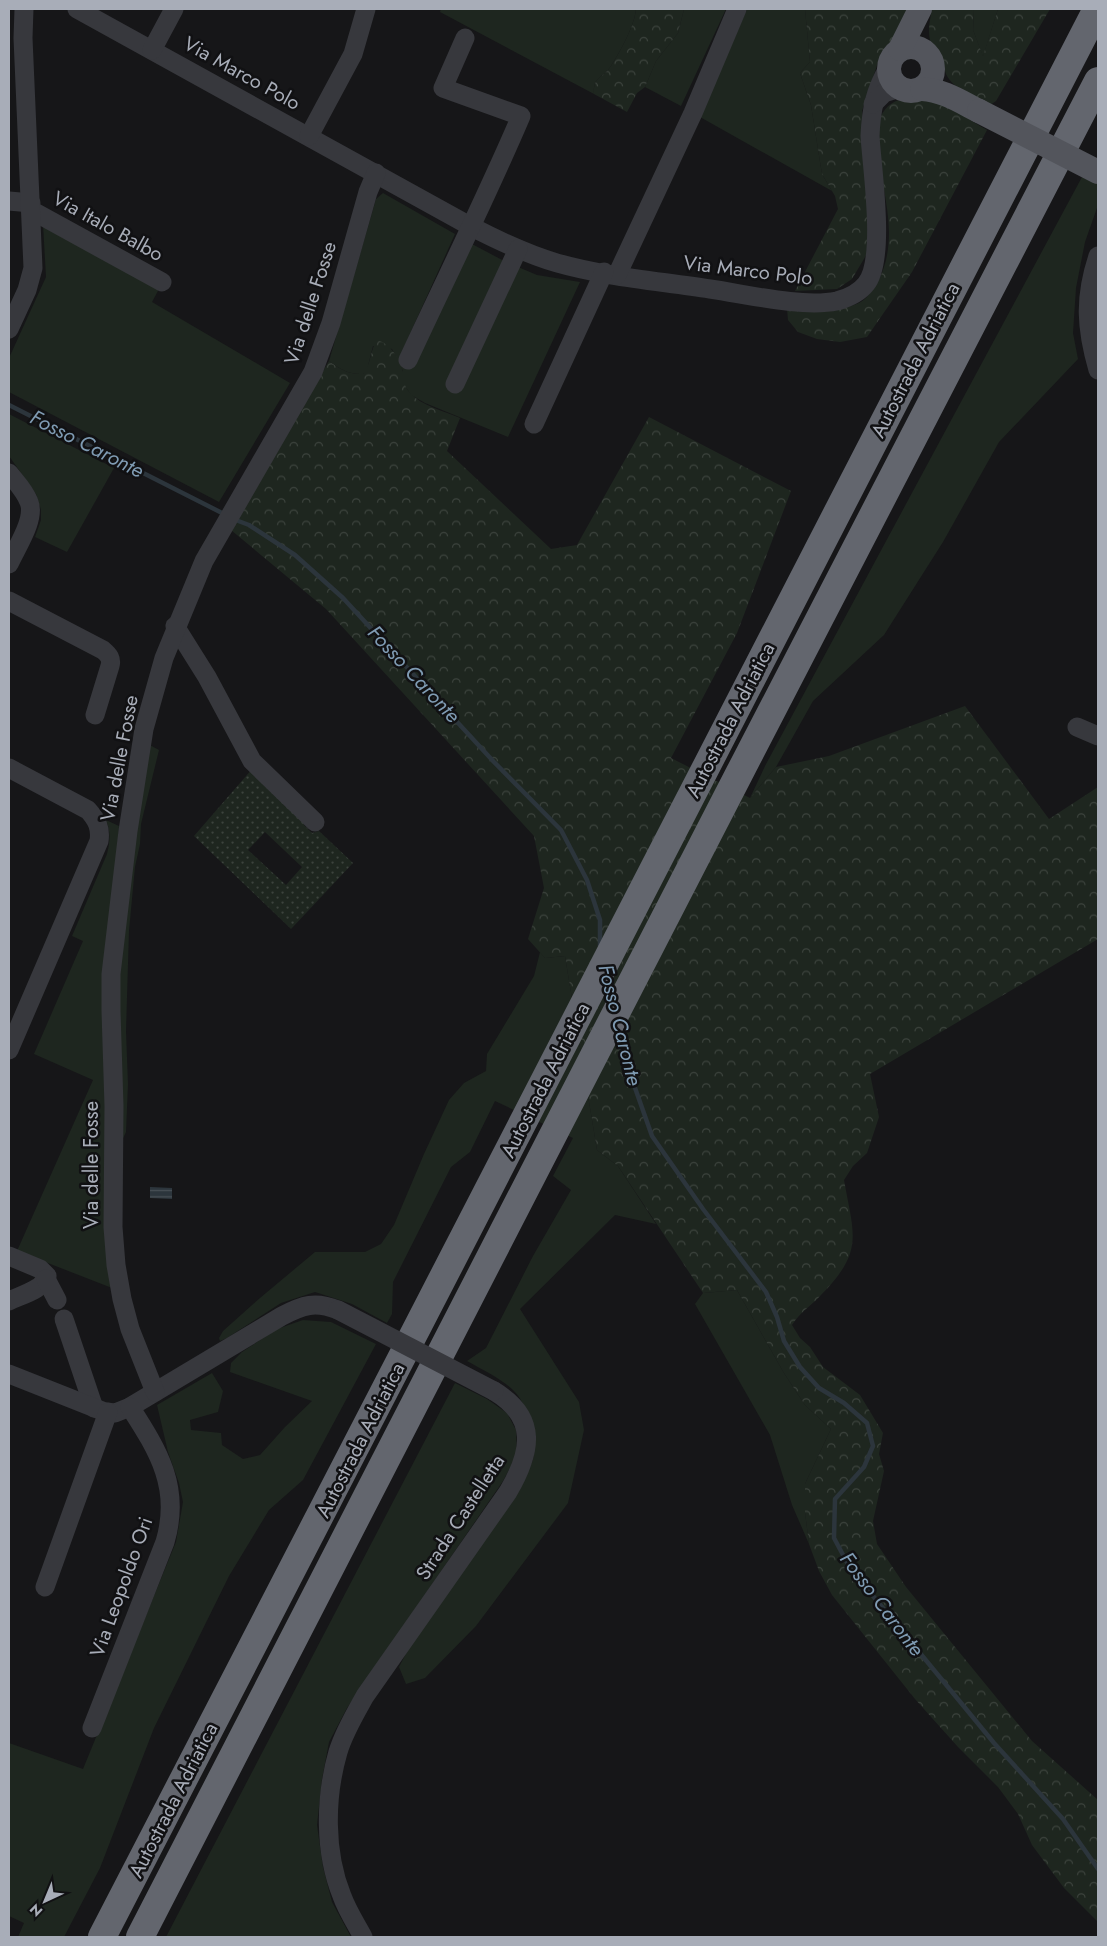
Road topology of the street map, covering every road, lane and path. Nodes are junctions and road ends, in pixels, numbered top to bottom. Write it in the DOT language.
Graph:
graph roads {
  1 [pos="22,9"];
  2 [pos="77,9"];
  3 [pos="174,9"];
  4 [pos="366,9"];
  5 [pos="737,9"];
  6 [pos="920,9"];
  7 [pos="1097,9"];
  8 [pos="9,29"];
  9 [pos="465,38"];
  10 [pos="152,50"];
  11 [pos="903,55"];
  12 [pos="1098,81"];
  13 [pos="919,82"];
  14 [pos="873,104"];
  15 [pos="309,136"];
  16 [pos="1098,172"];
  17 [pos="376,173"];
  18 [pos="9,201"];
  19 [pos="31,207"];
  20 [pos="470,226"];
  21 [pos="518,249"];
  22 [pos="1098,256"];
  23 [pos="610,273"];
  24 [pos="162,282"];
  25 [pos="9,329"];
  26 [pos="408,360"];
  27 [pos="1098,370"];
  28 [pos="455,384"];
  29 [pos="534,424"];
  30 [pos="9,473"];
  31 [pos="9,564"];
  32 [pos="9,601"];
  33 [pos="175,626"];
  34 [pos="95,715"];
  35 [pos="1077,727"];
  36 [pos="1098,736"];
  37 [pos="9,768"];
  38 [pos="315,822"];
  39 [pos="9,1050"];
  40 [pos="9,1256"];
  41 [pos="46,1279"];
  42 [pos="57,1300"];
  43 [pos="9,1301"];
  44 [pos="64,1319"];
  45 [pos="9,1374"];
  46 [pos="155,1392"];
  47 [pos="130,1407"];
  48 [pos="101,1410"];
  49 [pos="45,1588"];
  50 [pos="92,1728"];
  51 [pos="102,1937"];
  52 [pos="140,1937"];
  53 [pos="363,1937"];
  1 -- 8 [label="street"];
  1 -- 19 [label="street, Via Italo Balbo"];
  2 -- 10 [label="street, Via Marco Polo"];
  3 -- 10 [label="street, Via Marco Polo"];
  4 -- 15 [label="street, Via Marco Polo"];
  5 -- 23 [label="street"];
  6 -- 11 [label="main road"];
  7 -- 51 [label="highway, Autostrada Adriatica"];
  9 -- 20 [label="street"];
  10 -- 15 [label="street, Via Marco Polo"];
  11 -- 13 [label="main road"];
  11 -- 13 [label="main road"];
  11 -- 14 [label="street, Via Marco Polo"];
  12 -- 52 [label="highway, Autostrada Adriatica"];
  13 -- 14 [label="street"];
  13 -- 16 [label="main road, bridge"];
  14 -- 23 [label="street, Via Marco Polo"];
  15 -- 17 [label="street, Via Marco Polo"];
  17 -- 20 [label="street, Via Marco Polo"];
  17 -- 33 [label="street, Via delle Fosse"];
  18 -- 19 [label="street"];
  19 -- 24 [label="street, Via Italo Balbo"];
  19 -- 25 [label="street, Via Italo Balbo"];
  20 -- 21 [label="street, Via Marco Polo"];
  20 -- 26 [label="street"];
  21 -- 23 [label="street, Via Marco Polo"];
  21 -- 28 [label="street"];
  22 -- 27 [label="street"];
  23 -- 29 [label="street"];
  30 -- 31 [label="street"];
  32 -- 34 [label="street"];
  33 -- 38 [label="street"];
  33 -- 46 [label="street, Via delle Fosse"];
  35 -- 36 [label="street"];
  37 -- 39 [label="street"];
  40 -- 41 [label="street"];
  41 -- 42 [label="street"];
  41 -- 43 [label="street"];
  44 -- 48 [label="street"];
  45 -- 48 [label="street"];
  46 -- 47 [label="street, Strada Castelletta"];
  46 -- 53 [label="street, Strada Castelletta, bridge"];
  47 -- 48 [label="street, Strada Castelletta"];
  47 -- 50 [label="street, Via Leopoldo Ori"];
  48 -- 49 [label="street"];
}
